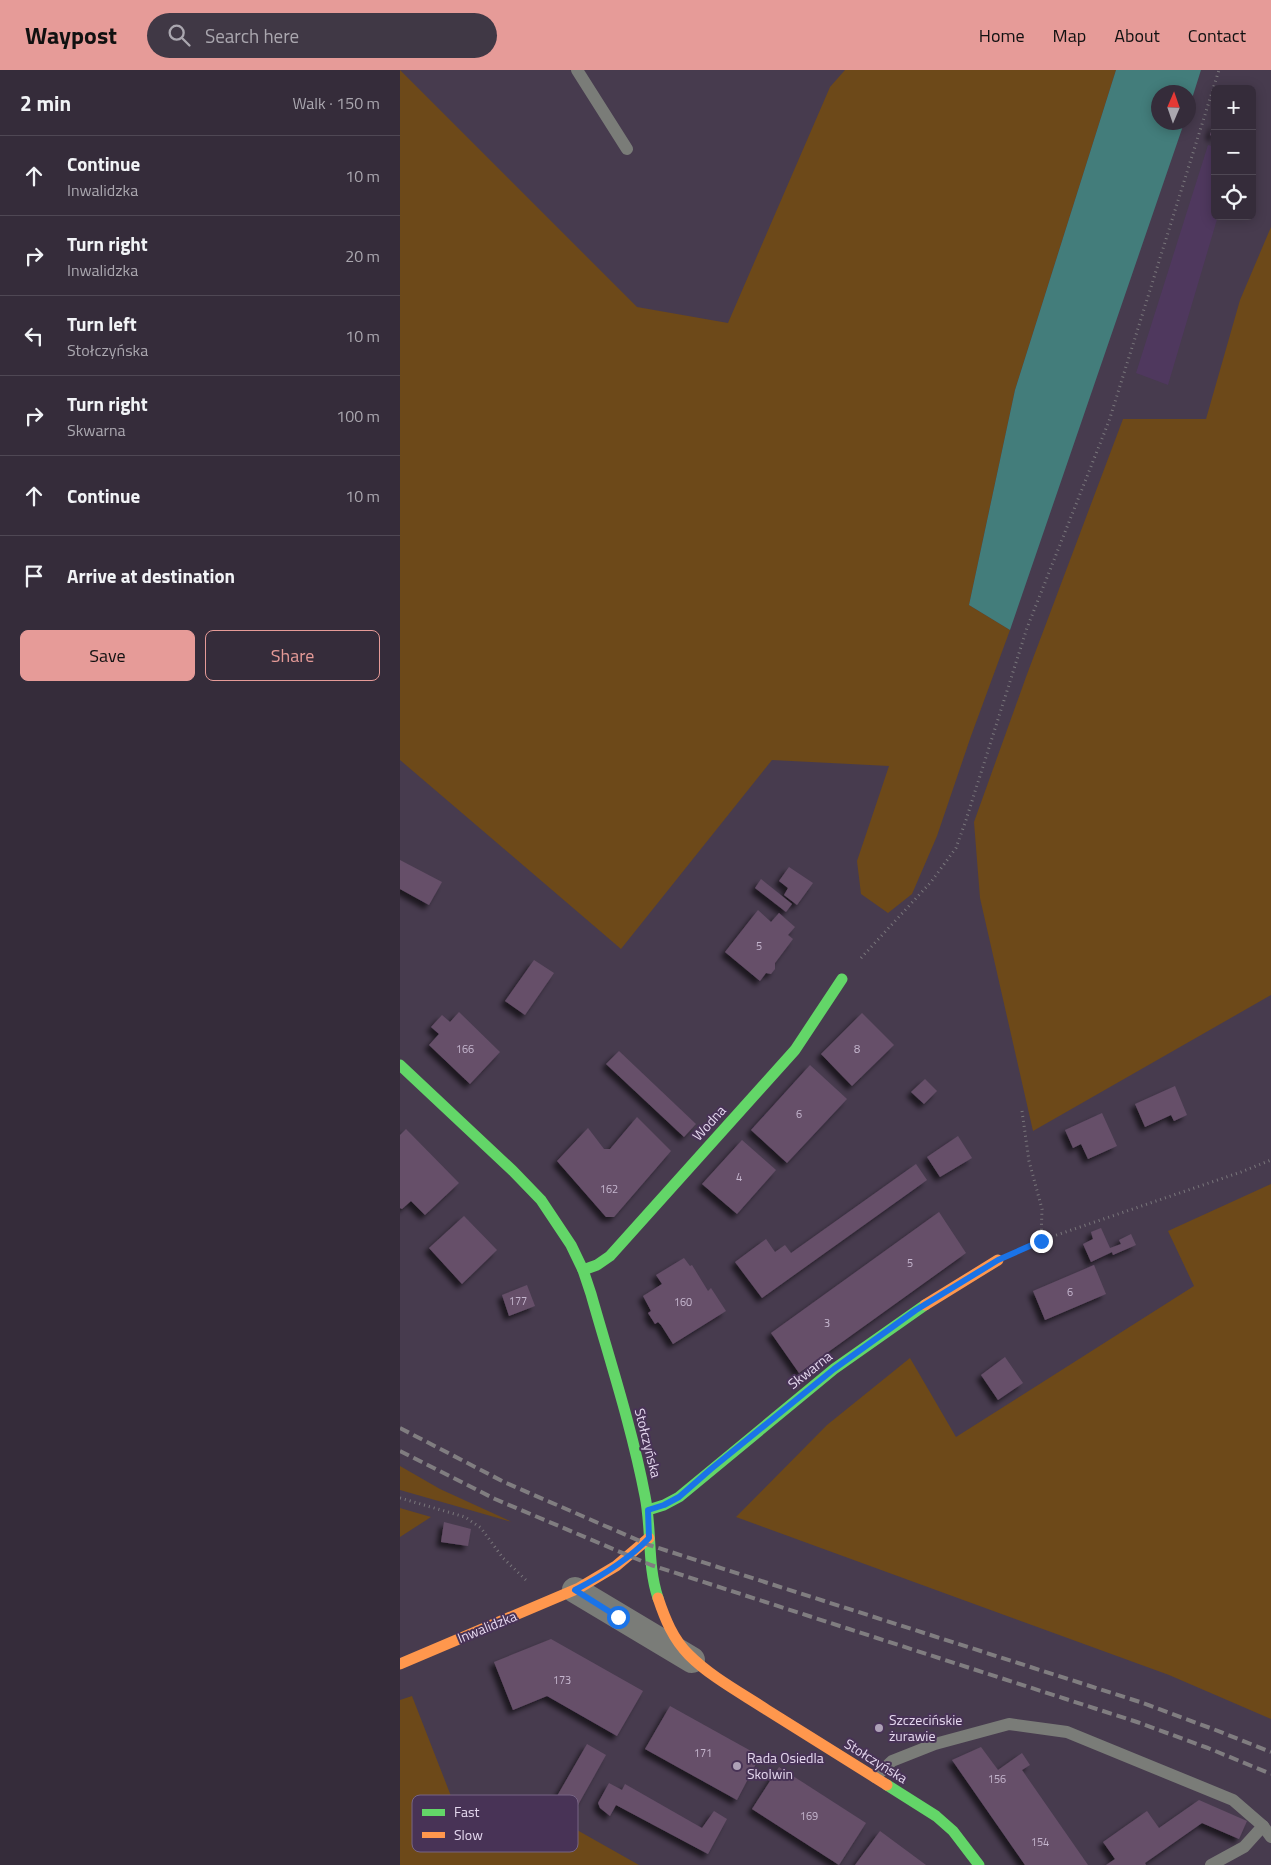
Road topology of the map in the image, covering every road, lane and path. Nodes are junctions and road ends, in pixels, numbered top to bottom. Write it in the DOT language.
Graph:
graph roads {
  1 [pos="577,70"];
  2 [pos="1219,70"];
  3 [pos="628,149"];
  4 [pos="842,979"];
  5 [pos="400,1065"];
  6 [pos="1022,1111"];
  7 [pos="1271,1160"];
  8 [pos="1041,1241"];
  9 [pos="998,1260"];
  10 [pos="583,1270"];
  11 [pos="400,1498"];
  12 [pos="648,1510"];
  13 [pos="649,1538"];
  14 [pos="575,1590"];
  15 [pos="548,1603"];
  16 [pos="400,1664"];
  17 [pos="703,1667"];
  18 [pos="875,1777"];
  19 [pos="1263,1826"];
  20 [pos="1271,1837"];
  21 [pos="979,1865"];
  22 [pos="1211,1865"];
  1 -- 3 [label="lane"];
  2 -- 4 [label="path"];
  4 -- 10 [label="street, Wodna"];
  5 -- 10 [label="street, Stołczyńska"];
  6 -- 8 [label="path"];
  7 -- 8 [label="path"];
  8 -- 9 [label="path"];
  9 -- 12 [label="street, Skwarna"];
  10 -- 12 [label="street, Stołczyńska"];
  11 -- 15 [label="path"];
  12 -- 13 [label="street, Stołczyńska"];
  13 -- 14 [label="street, Inwalidzka"];
  13 -- 17 [label="street, Stołczyńska"];
  14 -- 15 [label="street, Inwalidzka"];
  14 -- 17 [label="street"];
  15 -- 16 [label="street, Inwalidzka"];
  17 -- 18 [label="street, Stołczyńska"];
  18 -- 19 [label="lane"];
  18 -- 21 [label="street, Stołczyńska"];
  19 -- 20 [label="lane"];
  19 -- 22 [label="lane"];
}
